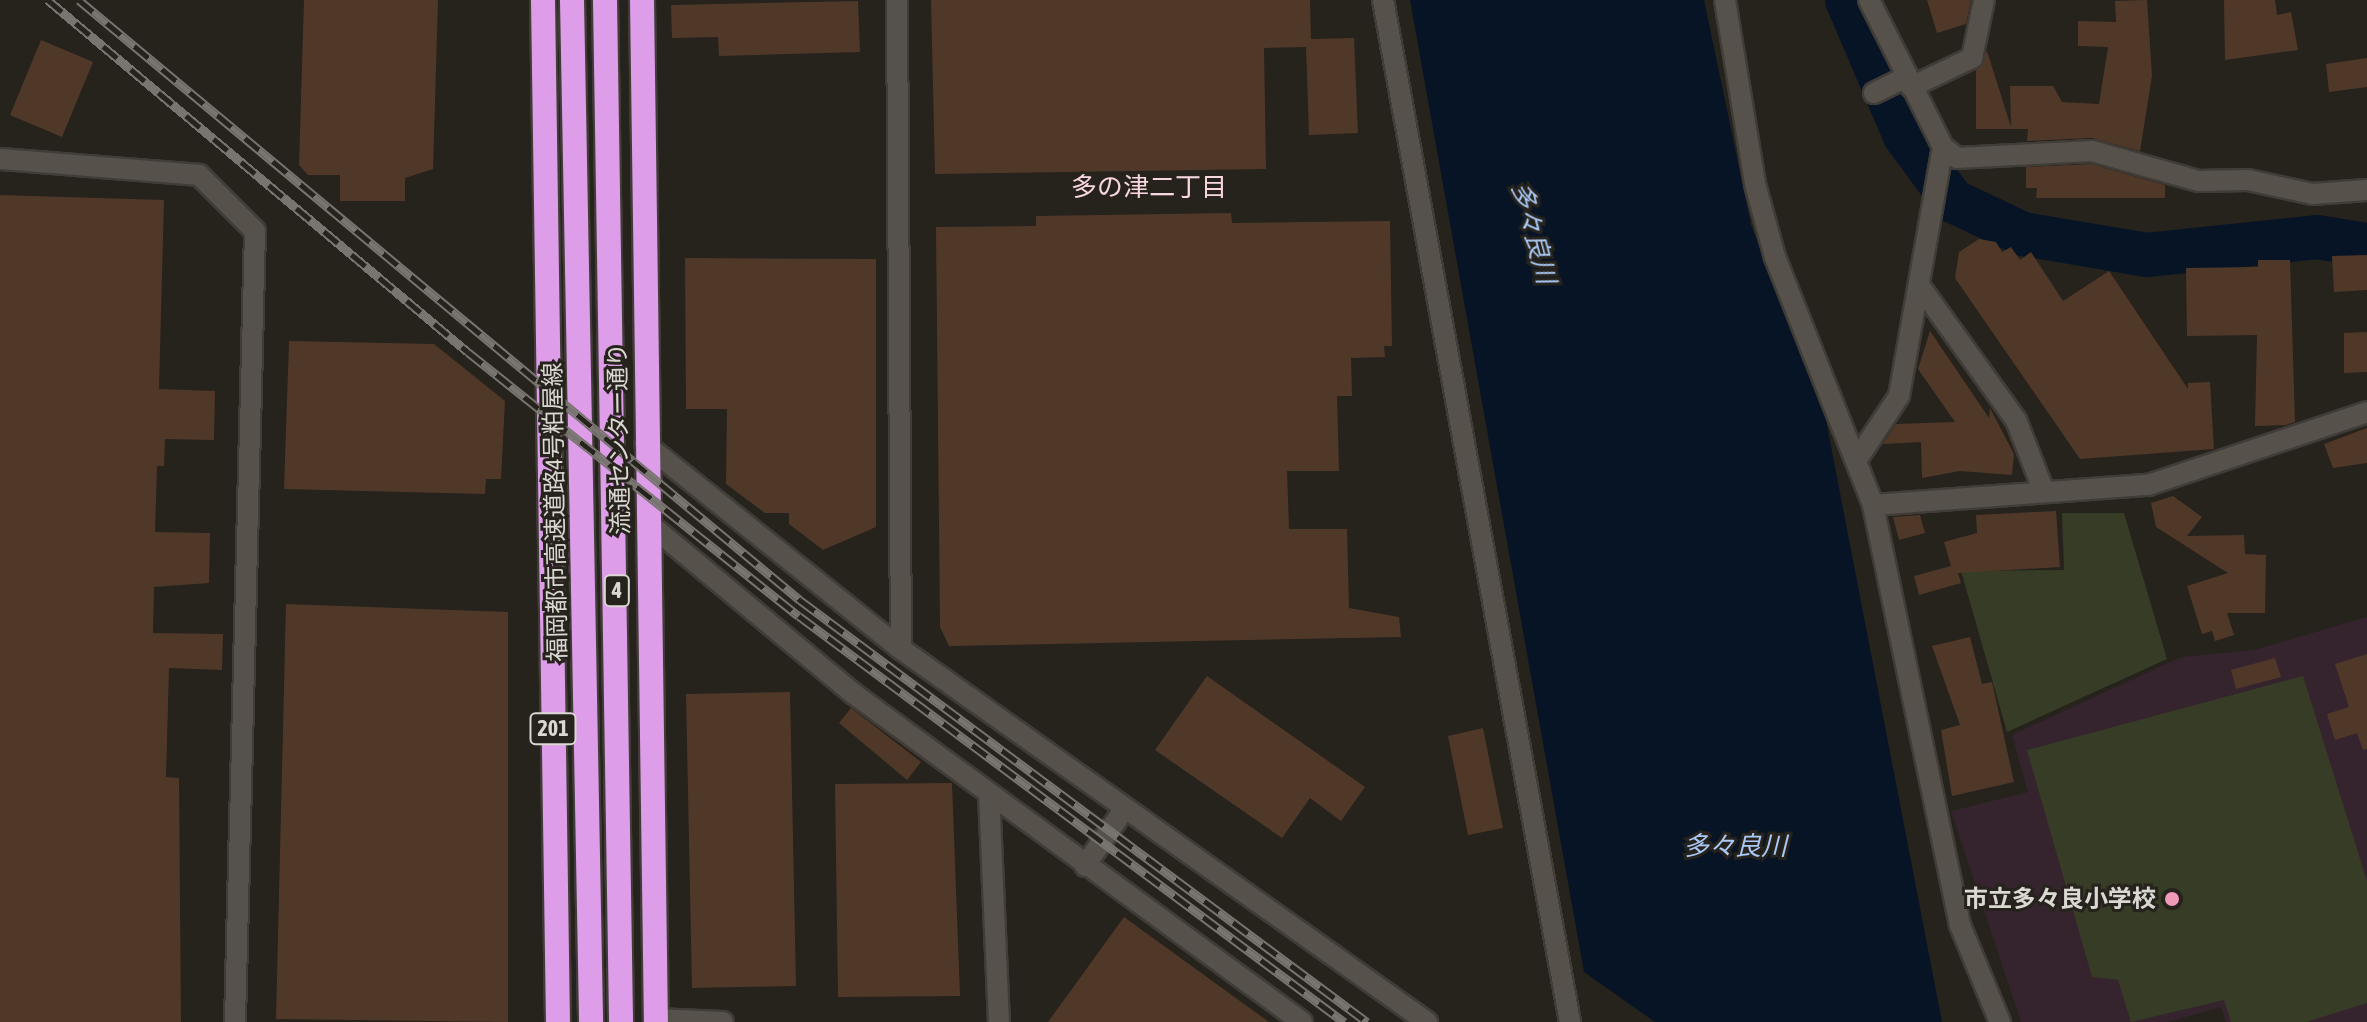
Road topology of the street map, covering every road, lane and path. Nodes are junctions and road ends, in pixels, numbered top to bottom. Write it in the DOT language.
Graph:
graph roads {
  1 [pos="543,0"];
  2 [pos="572,0"];
  3 [pos="605,0"];
  4 [pos="642,0"];
  5 [pos="897,0"];
  6 [pos="1383,0"];
  7 [pos="1725,0"];
  8 [pos="1869,0"];
  9 [pos="1984,0"];
  10 [pos="1909,82"];
  11 [pos="1874,93"];
  12 [pos="1943,147"];
  13 [pos="0,159"];
  14 [pos="2367,190"];
  15 [pos="1919,285"];
  16 [pos="2367,412"];
  17 [pos="645,444"];
  18 [pos="1858,458"];
  19 [pos="2044,492"];
  20 [pos="1873,505"];
  21 [pos="648,523"];
  22 [pos="901,649"];
  23 [pos="989,794"];
  24 [pos="1125,808"];
  25 [pos="1085,866"];
  26 [pos="656,1021"];
  27 [pos="235,1022"];
  28 [pos="558,1022"];
  29 [pos="591,1022"];
  30 [pos="621,1022"];
  31 [pos="723,1022"];
  32 [pos="999,1022"];
  33 [pos="1302,1022"];
  34 [pos="1427,1022"];
  35 [pos="1570,1022"];
  36 [pos="2000,1022"];
  1 -- 28 [label="highway, 201"];
  2 -- 29 [label="highway, 福岡都市高速道路4号粕屋線 / 4"];
  3 -- 30 [label="highway, 4"];
  4 -- 17 [label="highway, 流通センター通り"];
  5 -- 22 [label="street"];
  6 -- 35 [label="street"];
  7 -- 18 [label="street"];
  8 -- 10 [label="street"];
  9 -- 10 [label="street"];
  10 -- 11 [label="street"];
  10 -- 12 [label="street"];
  12 -- 14 [label="street"];
  12 -- 15 [label="street"];
  13 -- 27 [label="street"];
  15 -- 18 [label="street"];
  15 -- 19 [label="street"];
  16 -- 19 [label="street"];
  17 -- 21 [label="highway, 流通センター通り"];
  17 -- 22 [label="street"];
  18 -- 20 [label="street"];
  19 -- 20 [label="street"];
  20 -- 36 [label="street"];
  21 -- 23 [label="street"];
  21 -- 26 [label="highway, 流通センター通り"];
  22 -- 24 [label="street"];
  23 -- 25 [label="street"];
  23 -- 32 [label="street"];
  24 -- 25 [label="street"];
  24 -- 34 [label="street"];
  25 -- 33 [label="street"];
  26 -- 31 [label="street"];
}
